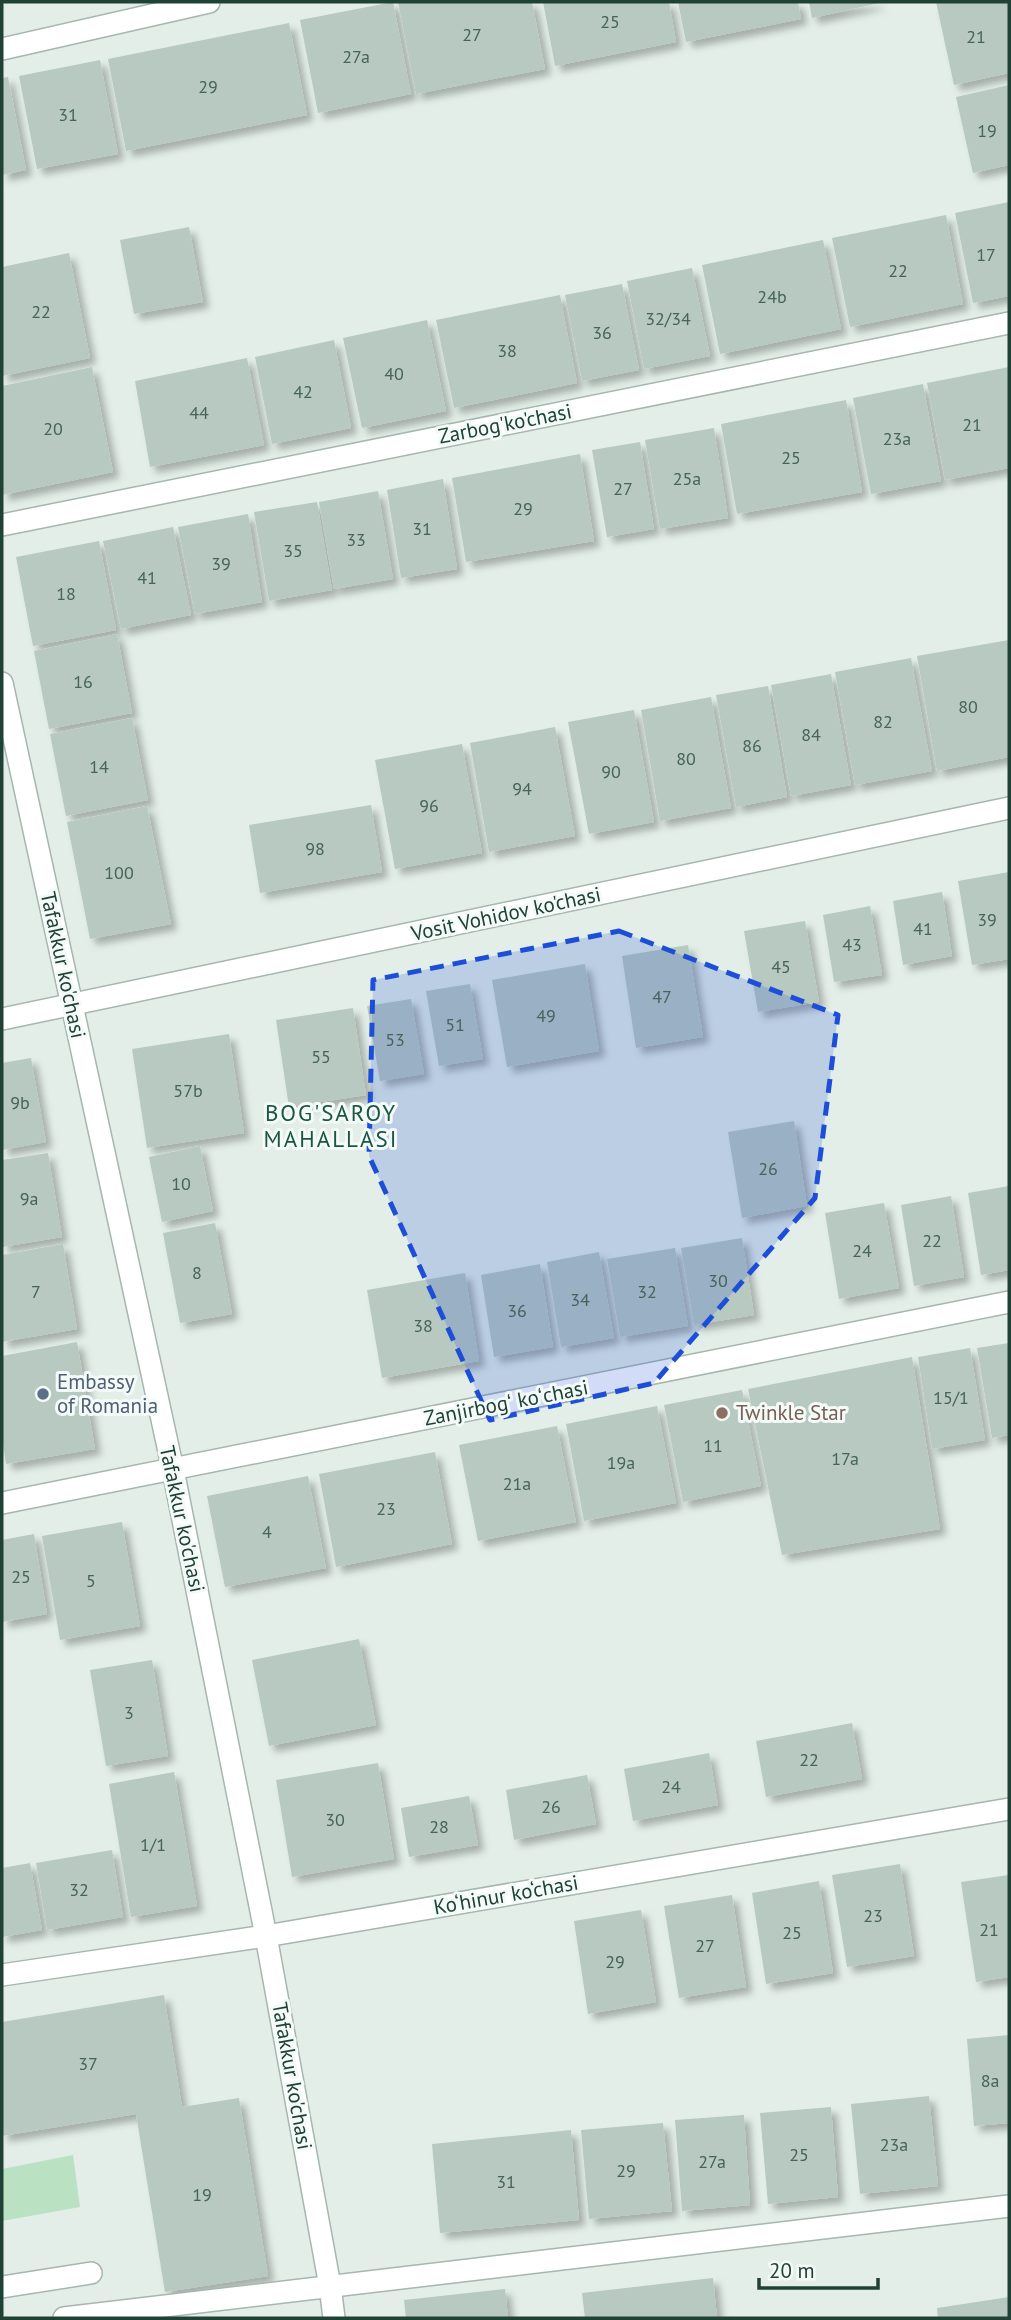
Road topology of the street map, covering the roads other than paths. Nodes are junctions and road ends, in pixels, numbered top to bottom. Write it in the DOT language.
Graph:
graph roads {
  1 [pos="209,2"];
  2 [pos="2,49"];
  3 [pos="1009,323"];
  4 [pos="2,525"];
  5 [pos="2,683"];
  6 [pos="1009,808"];
  7 [pos="72,1005"];
  8 [pos="2,1019"];
  9 [pos="1009,1302"];
  10 [pos="173,1470"];
  11 [pos="2,1503"];
  12 [pos="1009,1809"];
  13 [pos="266,1936"];
  14 [pos="2,1975"];
  15 [pos="1009,2206"];
  16 [pos="91,2273"];
  17 [pos="330,2286"];
  18 [pos="2,2287"];
  19 [pos="64,2318"];
  20 [pos="334,2318"];
  1 -- 2 [label="street"];
  3 -- 4 [label="street, Zarbog'ko'chasi"];
  5 -- 7 [label="street, Tafakkur ko'chasi"];
  6 -- 7 [label="street, Vosit Vohidov ko'chasi"];
  7 -- 8 [label="street, Vosit Vohidov ko'chasi"];
  7 -- 10 [label="street, Tafakkur ko'chasi"];
  9 -- 10 [label="street, Zanjirbogʻ koʻchasi"];
  10 -- 11 [label="street, Zanjirbogʻ koʻchasi"];
  10 -- 13 [label="street, Tafakkur ko'chasi"];
  12 -- 13 [label="street, Ko‘hinur ko‘chasi"];
  13 -- 14 [label="street, Ko‘hinur ko‘chasi"];
  13 -- 17 [label="street, Tafakkur ko'chasi"];
  15 -- 17 [label="street"];
  16 -- 18 [label="street"];
  17 -- 19 [label="street"];
  17 -- 20 [label="street, Tafakkur ko'chasi"];
}
